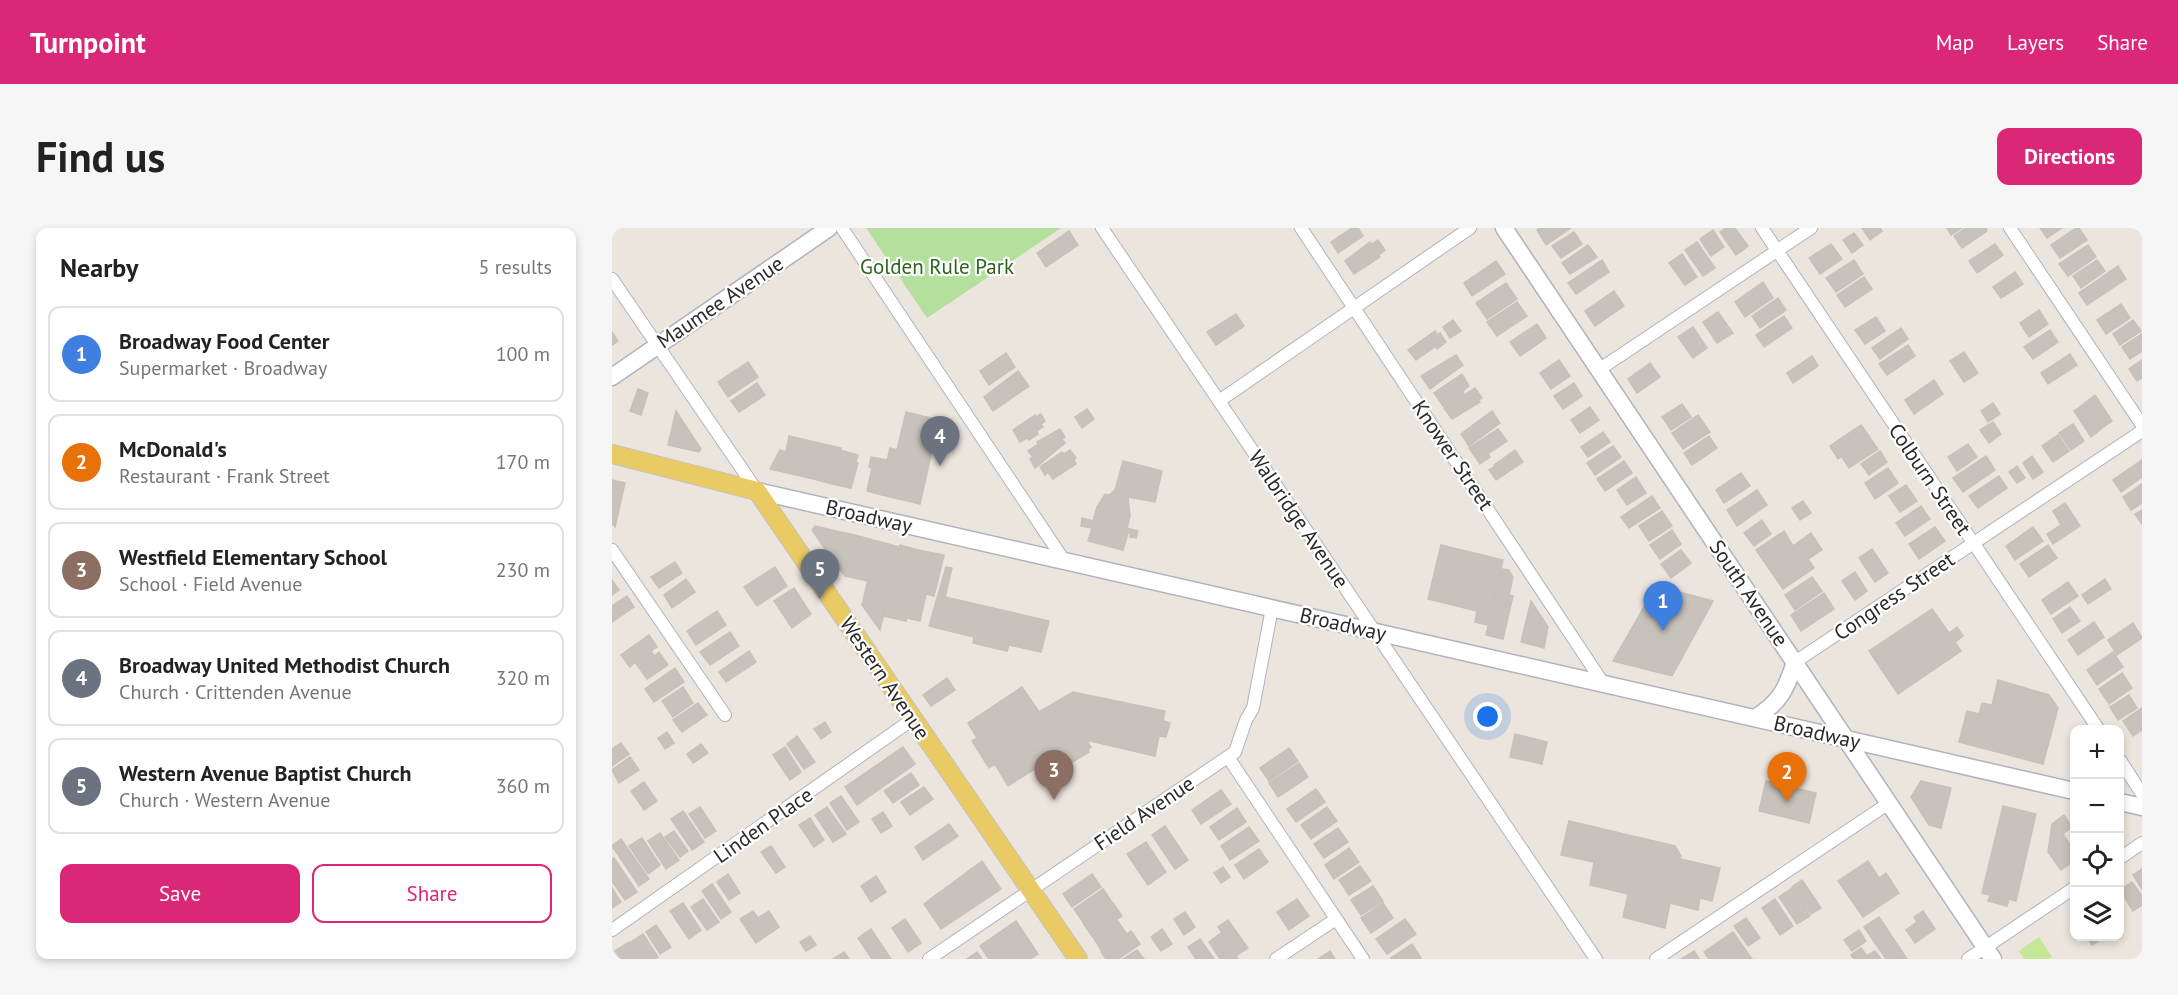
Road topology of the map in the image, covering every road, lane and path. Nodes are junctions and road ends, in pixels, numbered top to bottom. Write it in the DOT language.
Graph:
graph roads {
  1 [pos="829,228"];
  2 [pos="842,228"];
  3 [pos="1102,228"];
  4 [pos="1300,228"];
  5 [pos="1470,228"];
  6 [pos="1504,228"];
  7 [pos="1762,228"];
  8 [pos="1811,228"];
  9 [pos="2010,228"];
  10 [pos="1777,251"];
  11 [pos="612,279"];
  12 [pos="1354,308"];
  13 [pos="657,346"];
  14 [pos="1600,369"];
  15 [pos="612,377"];
  16 [pos="1219,401"];
  17 [pos="2142,425"];
  18 [pos="2142,431"];
  19 [pos="612,454"];
  20 [pos="758,491"];
  21 [pos="1972,544"];
  22 [pos="612,550"];
  23 [pos="1063,559"];
  24 [pos="1272,608"];
  25 [pos="1375,632"];
  26 [pos="1795,662"];
  27 [pos="1603,683"];
  28 [pos="725,715"];
  29 [pos="1755,718"];
  30 [pos="913,719"];
  31 [pos="2096,725"];
  32 [pos="1846,739"];
  33 [pos="1228,757"];
  34 [pos="2124,766"];
  35 [pos="2070,790"];
  36 [pos="2142,794"];
  37 [pos="1889,802"];
  38 [pos="2124,803"];
  39 [pos="2142,807"];
  40 [pos="2142,843"];
  41 [pos="2124,855"];
  42 [pos="1029,889"];
  43 [pos="2070,891"];
  44 [pos="1336,919"];
  45 [pos="612,930"];
  46 [pos="1989,953"];
  47 [pos="928,959"];
  48 [pos="1078,959"];
  49 [pos="1276,959"];
  50 [pos="1363,959"];
  51 [pos="1596,959"];
  52 [pos="1656,959"];
  53 [pos="1968,959"];
  1 -- 13 [label="street, Maumee Avenue"];
  2 -- 23 [label="street"];
  3 -- 16 [label="street, Walbridge Avenue"];
  4 -- 12 [label="street, Knower Street"];
  5 -- 12 [label="street"];
  6 -- 14 [label="street, South Avenue"];
  7 -- 10 [label="street, Colburn Street"];
  8 -- 10 [label="street"];
  9 -- 17 [label="street"];
  10 -- 14 [label="street"];
  10 -- 21 [label="street, Colburn Street"];
  11 -- 13 [label="street, Western Avenue"];
  12 -- 16 [label="street"];
  12 -- 27 [label="street, Knower Street"];
  13 -- 15 [label="street, Maumee Avenue"];
  13 -- 20 [label="street, Western Avenue"];
  14 -- 26 [label="street, South Avenue"];
  16 -- 25 [label="street, Walbridge Avenue"];
  18 -- 21 [label="street, Congress Street"];
  19 -- 20 [label="main road, Broadway"];
  20 -- 23 [label="street, Broadway"];
  20 -- 30 [label="main road, Western Avenue"];
  21 -- 26 [label="street, Congress Street"];
  21 -- 31 [label="street, Colburn Street"];
  22 -- 28 [label="street"];
  23 -- 24 [label="street, Broadway"];
  24 -- 25 [label="street, Broadway"];
  24 -- 33 [label="street, Field Avenue"];
  25 -- 27 [label="street, Broadway"];
  25 -- 51 [label="street, Walbridge Avenue"];
  26 -- 29 [label="street"];
  26 -- 32 [label="street, South Avenue"];
  27 -- 29 [label="street, Broadway"];
  29 -- 32 [label="street, Broadway"];
  30 -- 42 [label="main road, Western Avenue"];
  30 -- 45 [label="street, Linden Place"];
  32 -- 35 [label="street, Broadway"];
  32 -- 37 [label="street, South Avenue"];
  33 -- 42 [label="street, Field Avenue"];
  33 -- 44 [label="street"];
  34 -- 36 [label="street"];
  37 -- 46 [label="street, South Avenue"];
  37 -- 52 [label="street"];
  38 -- 39 [label="street"];
  40 -- 41 [label="street"];
  42 -- 47 [label="street, Field Avenue"];
  42 -- 48 [label="main road, Western Avenue"];
  43 -- 46 [label="street"];
  44 -- 49 [label="street"];
  44 -- 50 [label="street"];
  46 -- 53 [label="street"];
}
